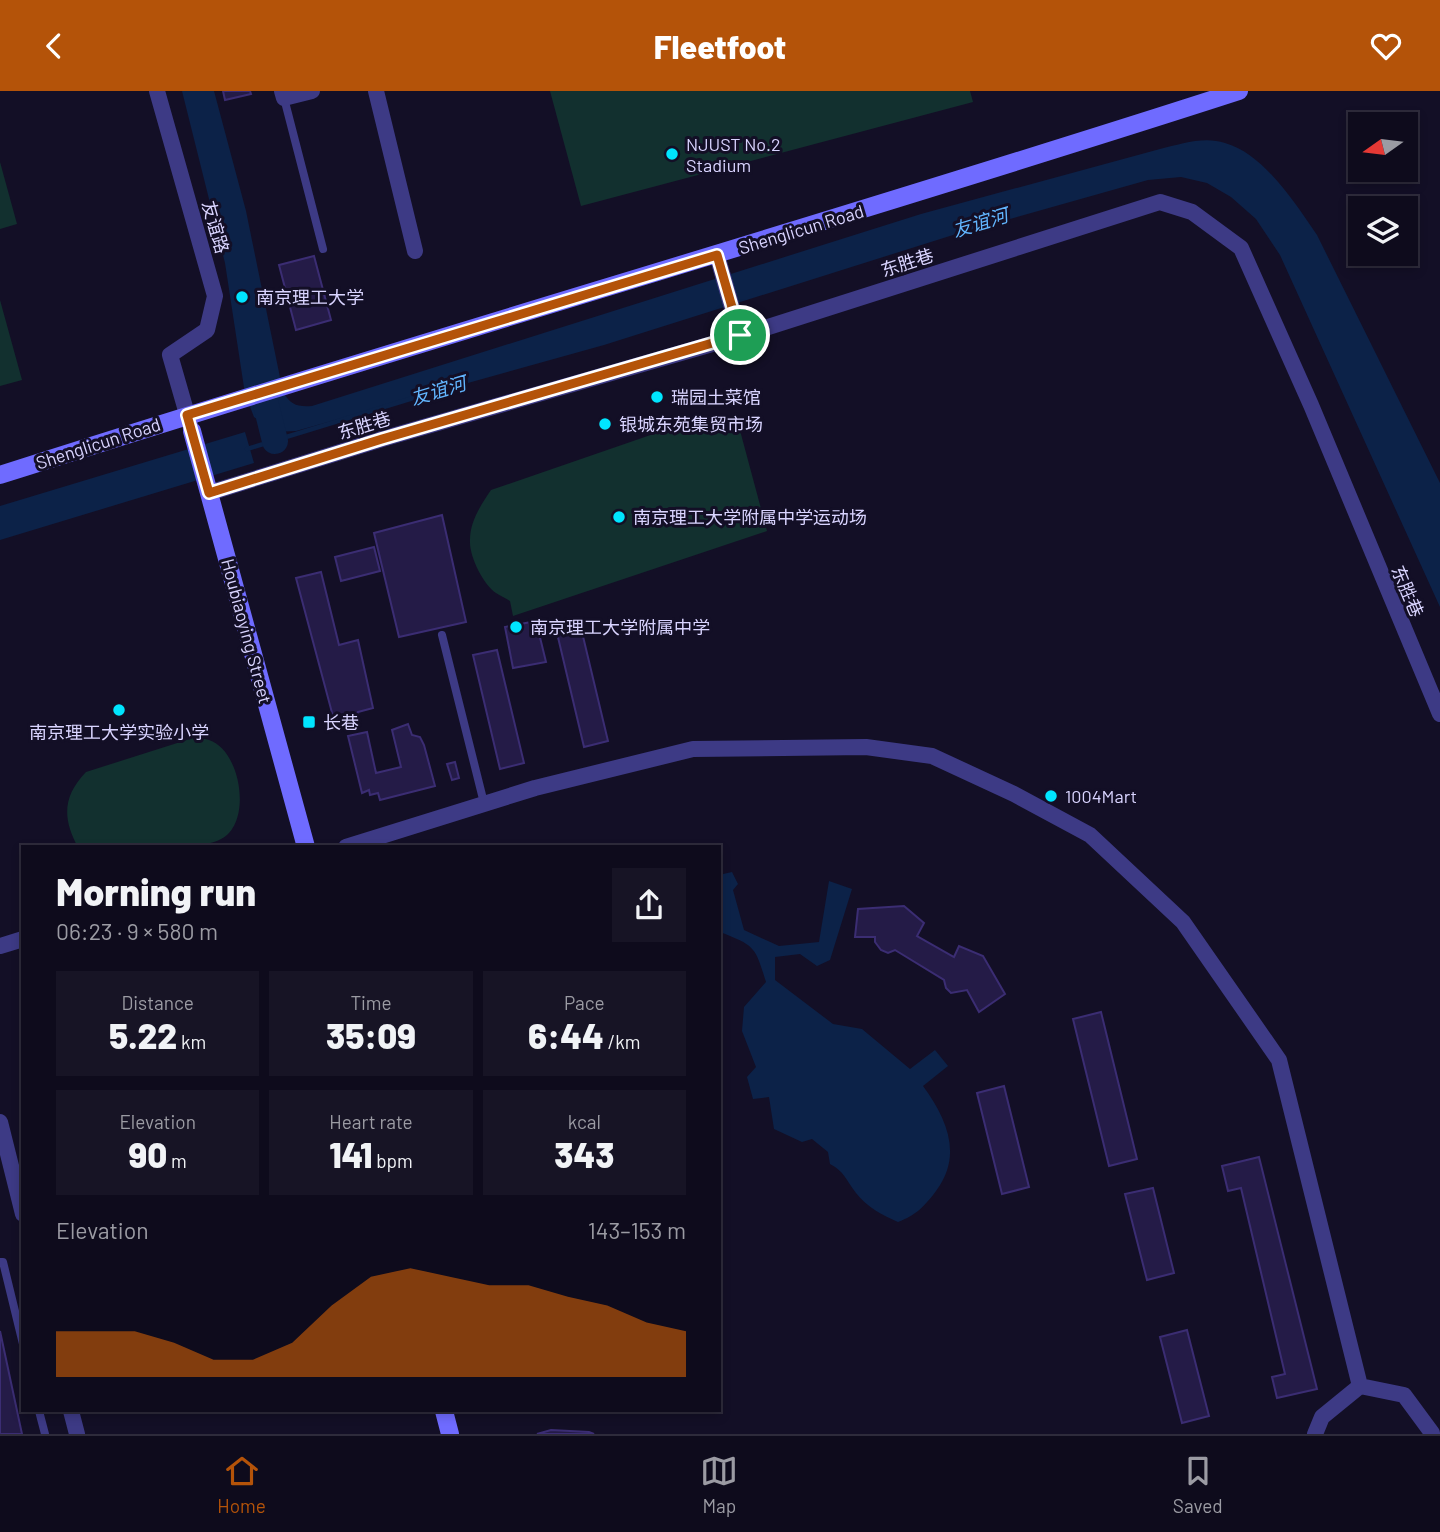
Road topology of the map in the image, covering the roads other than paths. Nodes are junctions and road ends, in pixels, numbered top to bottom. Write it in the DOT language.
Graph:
graph roads {
  1 [pos="158,91"];
  2 [pos="312,91"];
  3 [pos="376,91"];
  4 [pos="1239,91"];
  5 [pos="283,94"];
  6 [pos="323,249"];
  7 [pos="415,251"];
  8 [pos="717,255"];
  9 [pos="738,329"];
  10 [pos="190,423"];
  11 [pos="0,475"];
  12 [pos="209,493"];
  13 [pos="442,635"];
  14 [pos="1440,714"];
  15 [pos="484,803"];
  16 [pos="305,845"];
  17 [pos="352,845"];
  18 [pos="21,940"];
  19 [pos="0,946"];
  20 [pos="0,1122"];
  21 [pos="21,1206"];
  22 [pos="0,1262"];
  23 [pos="21,1336"];
  24 [pos="1360,1386"];
  25 [pos="39,1412"];
  26 [pos="71,1412"];
  27 [pos="444,1412"];
  28 [pos="1433,1432"];
  29 [pos="44,1434"];
  30 [pos="77,1434"];
  31 [pos="450,1434"];
  32 [pos="1315,1434"];
  1 -- 10 [label="street, 友谊路"];
  2 -- 5 [label="street"];
  3 -- 7 [label="street"];
  4 -- 8 [label="street, Shenglicun Road"];
  5 -- 6 [label="lane"];
  8 -- 9 [label="street"];
  8 -- 10 [label="street, Shenglicun Road"];
  9 -- 12 [label="street, 东胜巷"];
  9 -- 14 [label="street, 东胜巷"];
  10 -- 11 [label="street, Shenglicun Road"];
  10 -- 12 [label="street, Houbiaoying Street"];
  12 -- 16 [label="street, Houbiaoying Street"];
  13 -- 15 [label="lane"];
  15 -- 17 [label="street"];
  15 -- 24 [label="street"];
  18 -- 19 [label="street"];
  20 -- 21 [label="street"];
  22 -- 23 [label="lane"];
  24 -- 28 [label="street"];
  24 -- 32 [label="street"];
  25 -- 29 [label="lane"];
  26 -- 30 [label="street"];
  27 -- 31 [label="street"];
}
